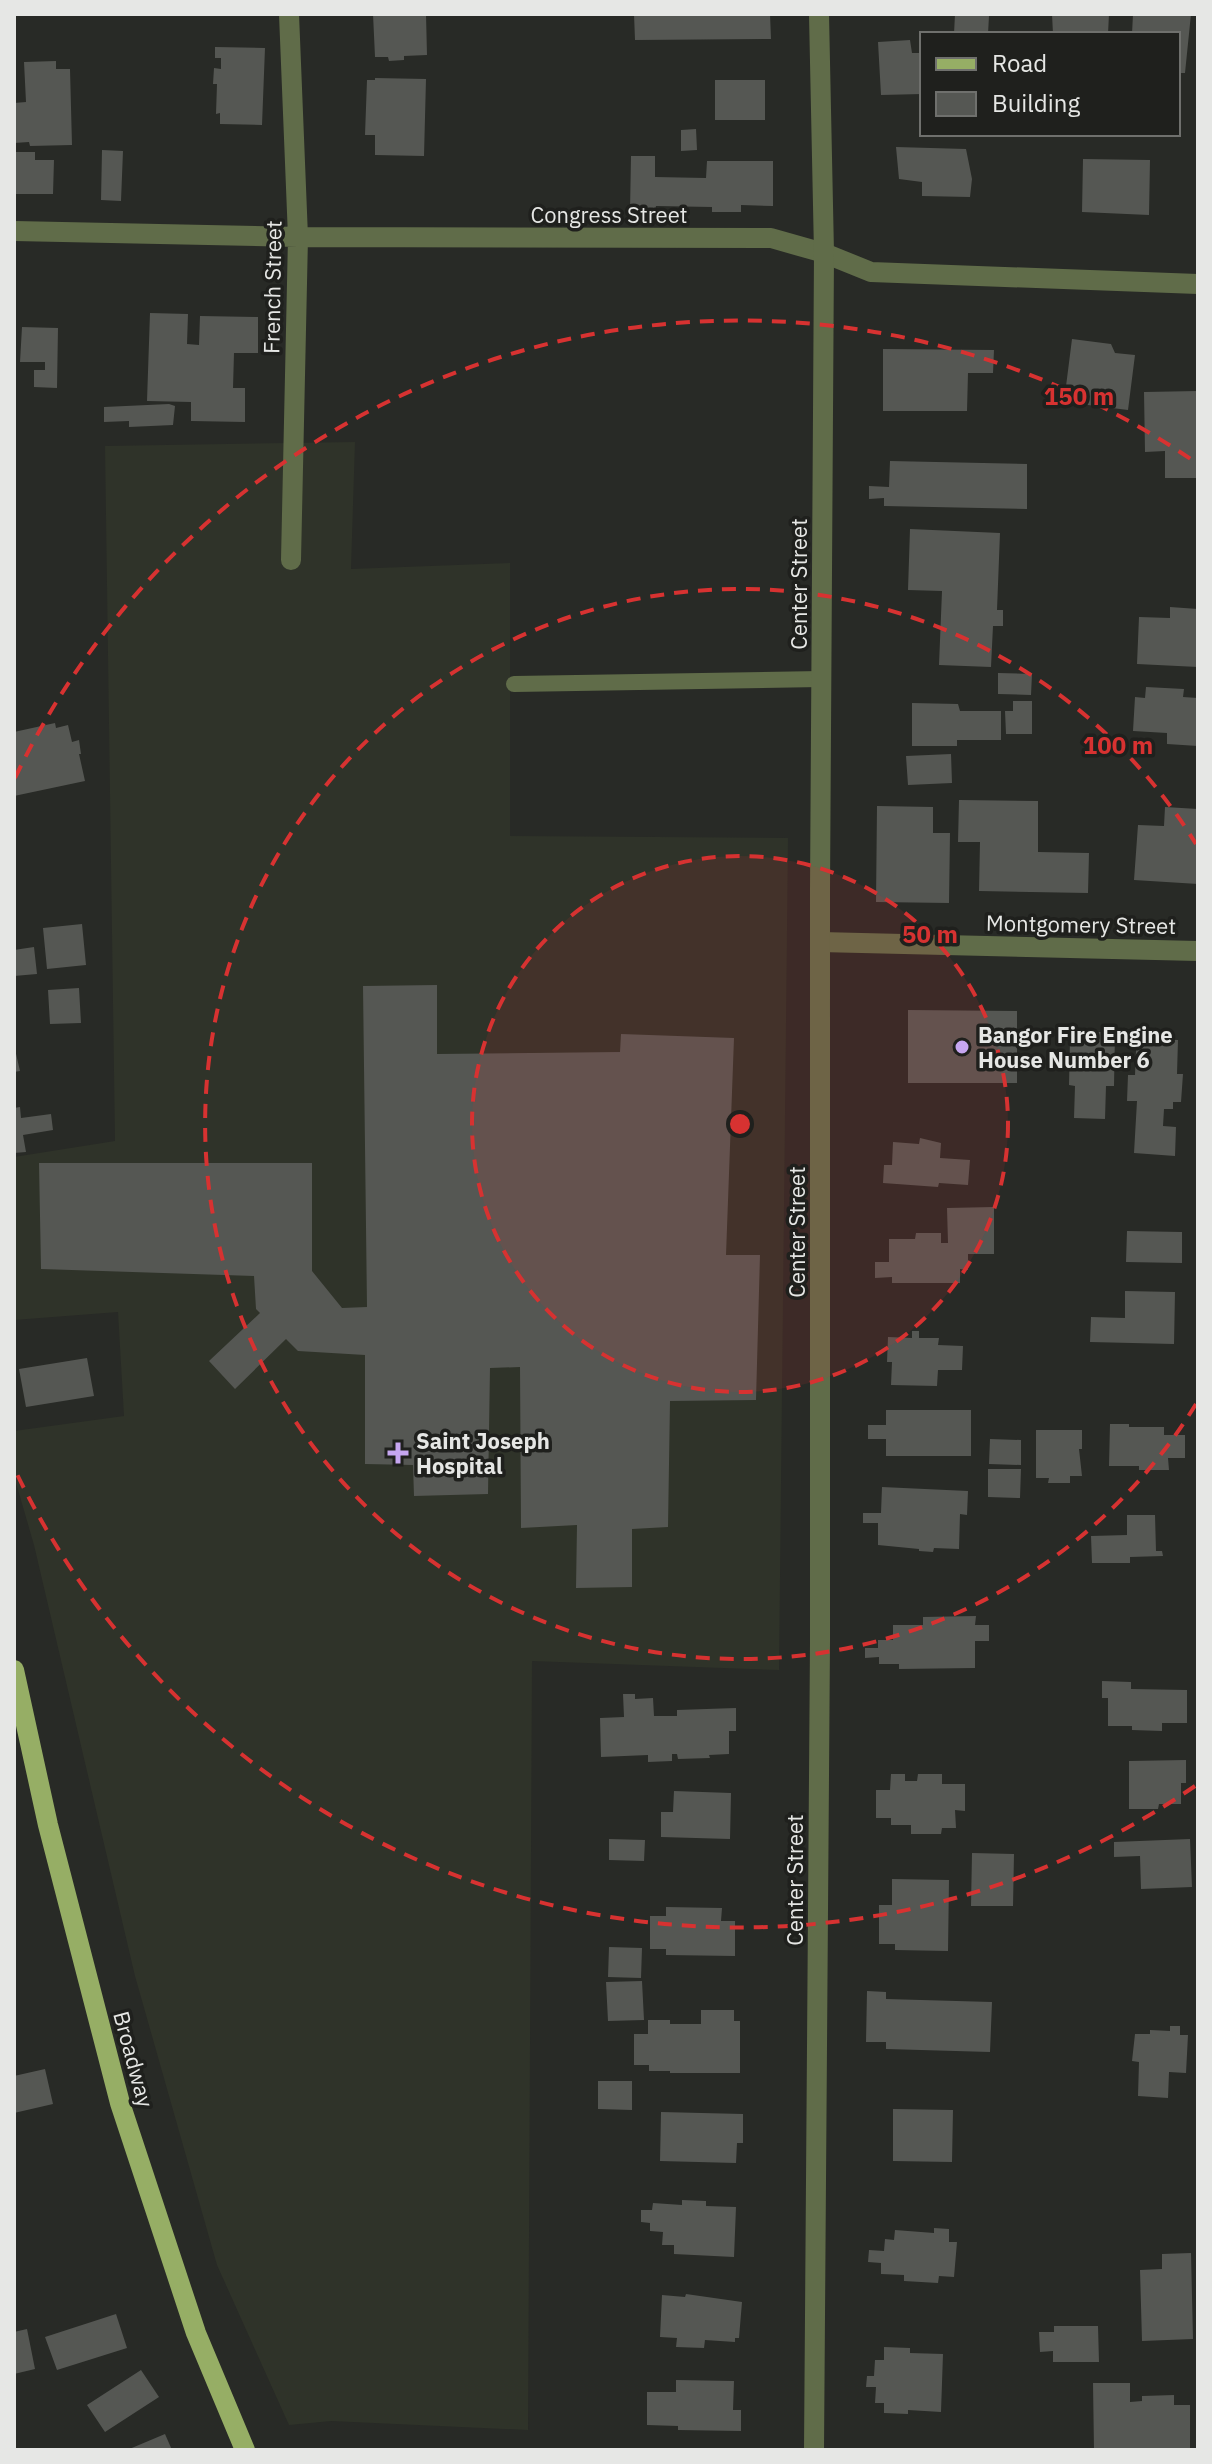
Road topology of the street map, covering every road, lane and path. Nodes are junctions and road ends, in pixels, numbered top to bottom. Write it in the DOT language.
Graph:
graph roads {
  1 [pos="289,14"];
  2 [pos="819,14"];
  3 [pos="14,231"];
  4 [pos="298,237"];
  5 [pos="824,253"];
  6 [pos="1198,284"];
  7 [pos="291,560"];
  8 [pos="821,679"];
  9 [pos="514,684"];
  10 [pos="820,942"];
  11 [pos="1198,951"];
  12 [pos="14,1670"];
  13 [pos="245,2450"];
  14 [pos="814,2450"];
  1 -- 4 [label="street, French Street"];
  2 -- 5 [label="street, Center Street"];
  3 -- 4 [label="street, Congress Street"];
  4 -- 5 [label="street, Congress Street"];
  4 -- 7 [label="street, French Street"];
  5 -- 6 [label="street, Congress Street"];
  5 -- 8 [label="street, Center Street"];
  8 -- 9 [label="lane"];
  8 -- 10 [label="street, Center Street"];
  10 -- 11 [label="street, Montgomery Street"];
  10 -- 14 [label="street, Center Street"];
  12 -- 13 [label="main road, Broadway"];
}
